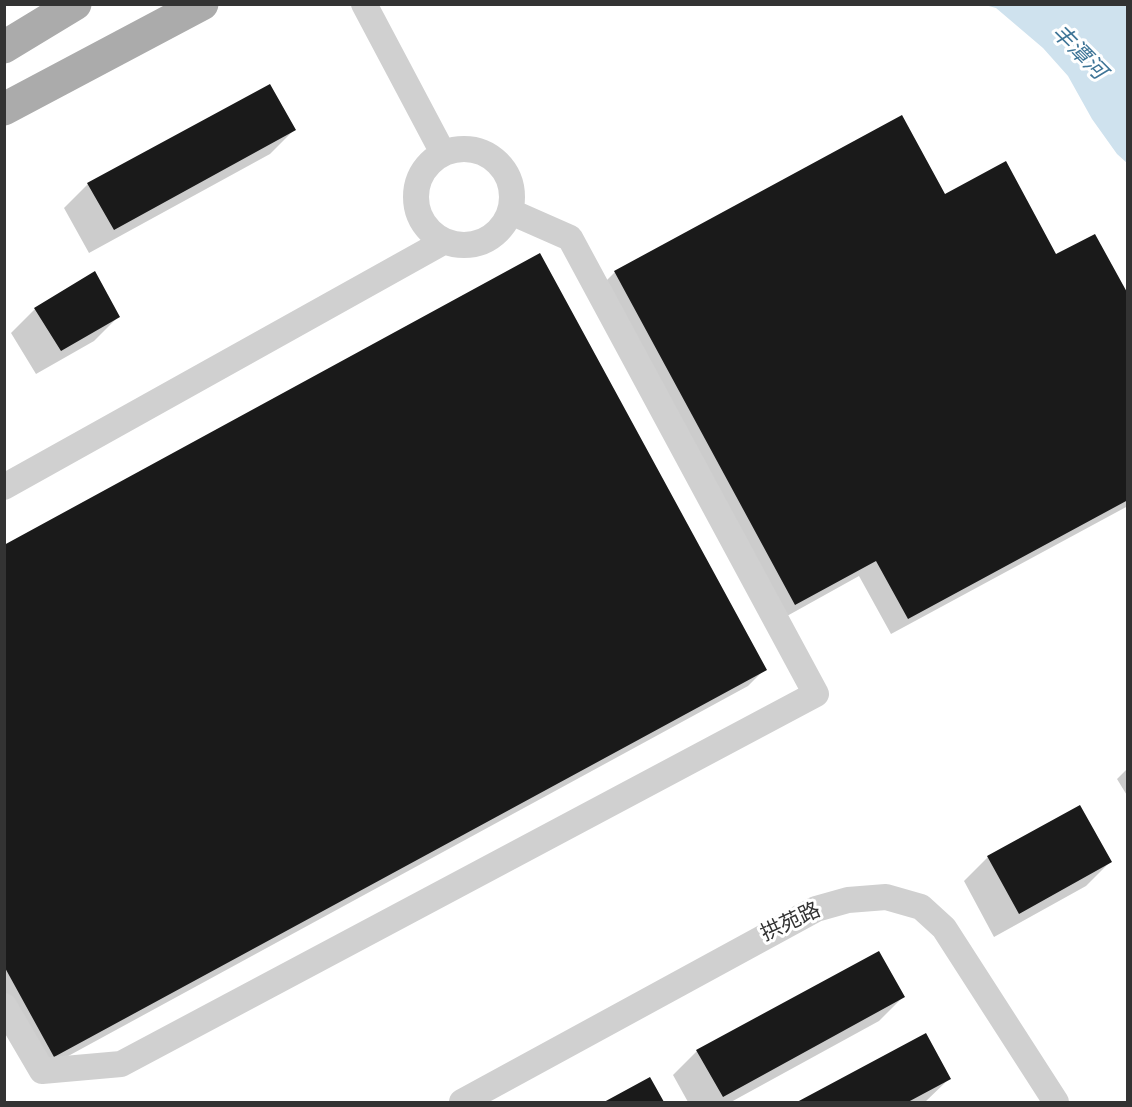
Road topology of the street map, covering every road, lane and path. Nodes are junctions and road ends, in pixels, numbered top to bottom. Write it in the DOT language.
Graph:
graph roads {
  1 [pos="75,4"];
  2 [pos="80,4"];
  3 [pos="177,4"];
  4 [pos="202,4"];
  5 [pos="364,4"];
  6 [pos="48,23"];
  7 [pos="4,47"];
  8 [pos="54,81"];
  9 [pos="4,109"];
  10 [pos="443,153"];
  11 [pos="511,212"];
  12 [pos="445,241"];
  13 [pos="4,487"];
  14 [pos="4,1006"];
  15 [pos="462,1102"];
  16 [pos="1056,1102"];
  1 -- 6 [label="main road"];
  2 -- 6 [label="main road"];
  3 -- 8 [label="main road"];
  4 -- 8 [label="main road"];
  5 -- 10 [label="street"];
  6 -- 7 [label="main road"];
  8 -- 9 [label="main road"];
  10 -- 11 [label="street"];
  10 -- 12 [label="street"];
  11 -- 12 [label="street"];
  11 -- 14 [label="street"];
  12 -- 13 [label="street"];
  15 -- 16 [label="street, 拱苑路"];
}
